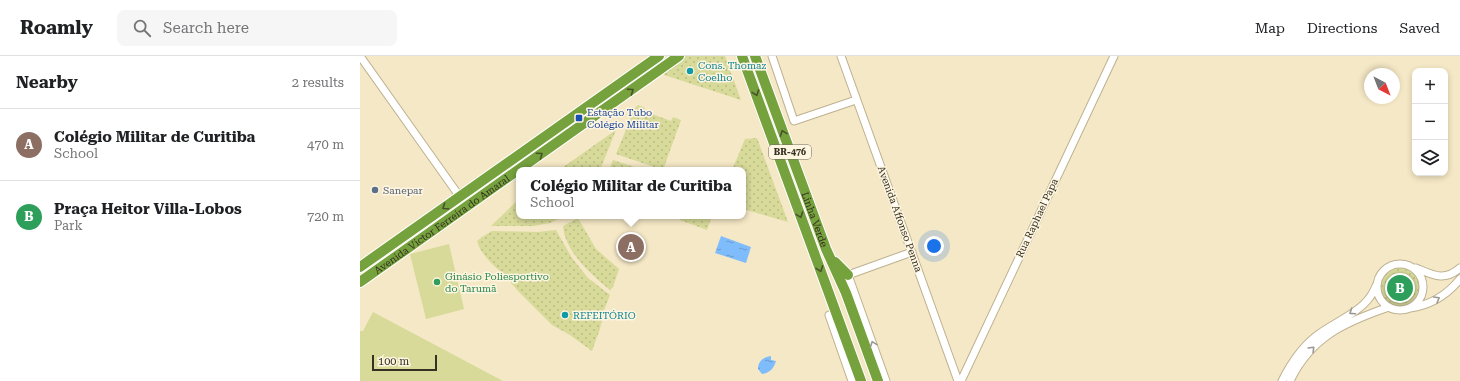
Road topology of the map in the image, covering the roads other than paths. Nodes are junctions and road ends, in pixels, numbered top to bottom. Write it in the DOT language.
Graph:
graph roads {
  1 [pos="360,56"];
  2 [pos="659,56"];
  3 [pos="680,56"];
  4 [pos="742,56"];
  5 [pos="755,56"];
  6 [pos="772,56"];
  7 [pos="841,56"];
  8 [pos="1114,56"];
  9 [pos="856,100"];
  10 [pos="524,167"];
  11 [pos="516,172"];
  12 [pos="494,173"];
  13 [pos="479,183"];
  14 [pos="501,183"];
  15 [pos="485,194"];
  16 [pos="460,196"];
  17 [pos="912,252"];
  18 [pos="828,253"];
  19 [pos="1412,266"];
  20 [pos="360,267"];
  21 [pos="1460,268"];
  22 [pos="848,275"];
  23 [pos="1460,279"];
  24 [pos="360,282"];
  25 [pos="1377,284"];
  26 [pos="826,285"];
  27 [pos="1389,307"];
  28 [pos="1408,308"];
  29 [pos="829,316"];
  30 [pos="852,381"];
  31 [pos="861,381"];
  32 [pos="878,381"];
  33 [pos="886,381"];
  34 [pos="960,381"];
  35 [pos="1282,381"];
  36 [pos="1290,381"];
  1 -- 16 [label="street"];
  2 -- 12 [label="highway, Avenida Victor Ferreira do Amaral"];
  10 -- 3 [label="highway, Avenida Victor Ferreira do Amaral, one-way"];
  4 -- 26 [label="highway, Linha Verde, one-way"];
  18 -- 5 [label="highway, Linha Verde / BR-476, one-way"];
  6 -- 9 [label="street"];
  7 -- 9 [label="street, Avenida Affonso Penna"];
  8 -- 34 [label="street, Rua Raphael Papa"];
  9 -- 17 [label="street, Avenida Affonso Penna"];
  14 -- 11 [label="highway, Avenida Victor Ferreira do Amaral, one-way"];
  12 -- 13 [label="highway, Avenida Victor Ferreira do Amaral"];
  12 -- 14 [label="highway"];
  13 -- 15 [label="highway"];
  13 -- 16 [label="highway, Avenida Victor Ferreira do Amaral"];
  14 -- 15 [label="highway, Avenida Victor Ferreira do Amaral"];
  15 -- 24 [label="highway, Avenida Victor Ferreira do Amaral"];
  16 -- 20 [label="highway, Avenida Victor Ferreira do Amaral, one-way"];
  17 -- 22 [label="street"];
  17 -- 34 [label="street, Avenida Affonso Penna"];
  18 -- 22 [label="highway"];
  18 -- 32 [label="highway, Linha Verde / BR-476"];
  19 -- 21 [label="street"];
  19 -- 25 [label="street"];
  19 -- 28 [label="street"];
  33 -- 22 [label="street, one-way"];
  28 -- 23 [label="street, one-way"];
  25 -- 27 [label="street"];
  25 -- 35 [label="street, one-way"];
  26 -- 29 [label="highway"];
  26 -- 31 [label="highway, Linha Verde"];
  27 -- 28 [label="street"];
  36 -- 27 [label="street, one-way"];
  29 -- 30 [label="street"];
}
